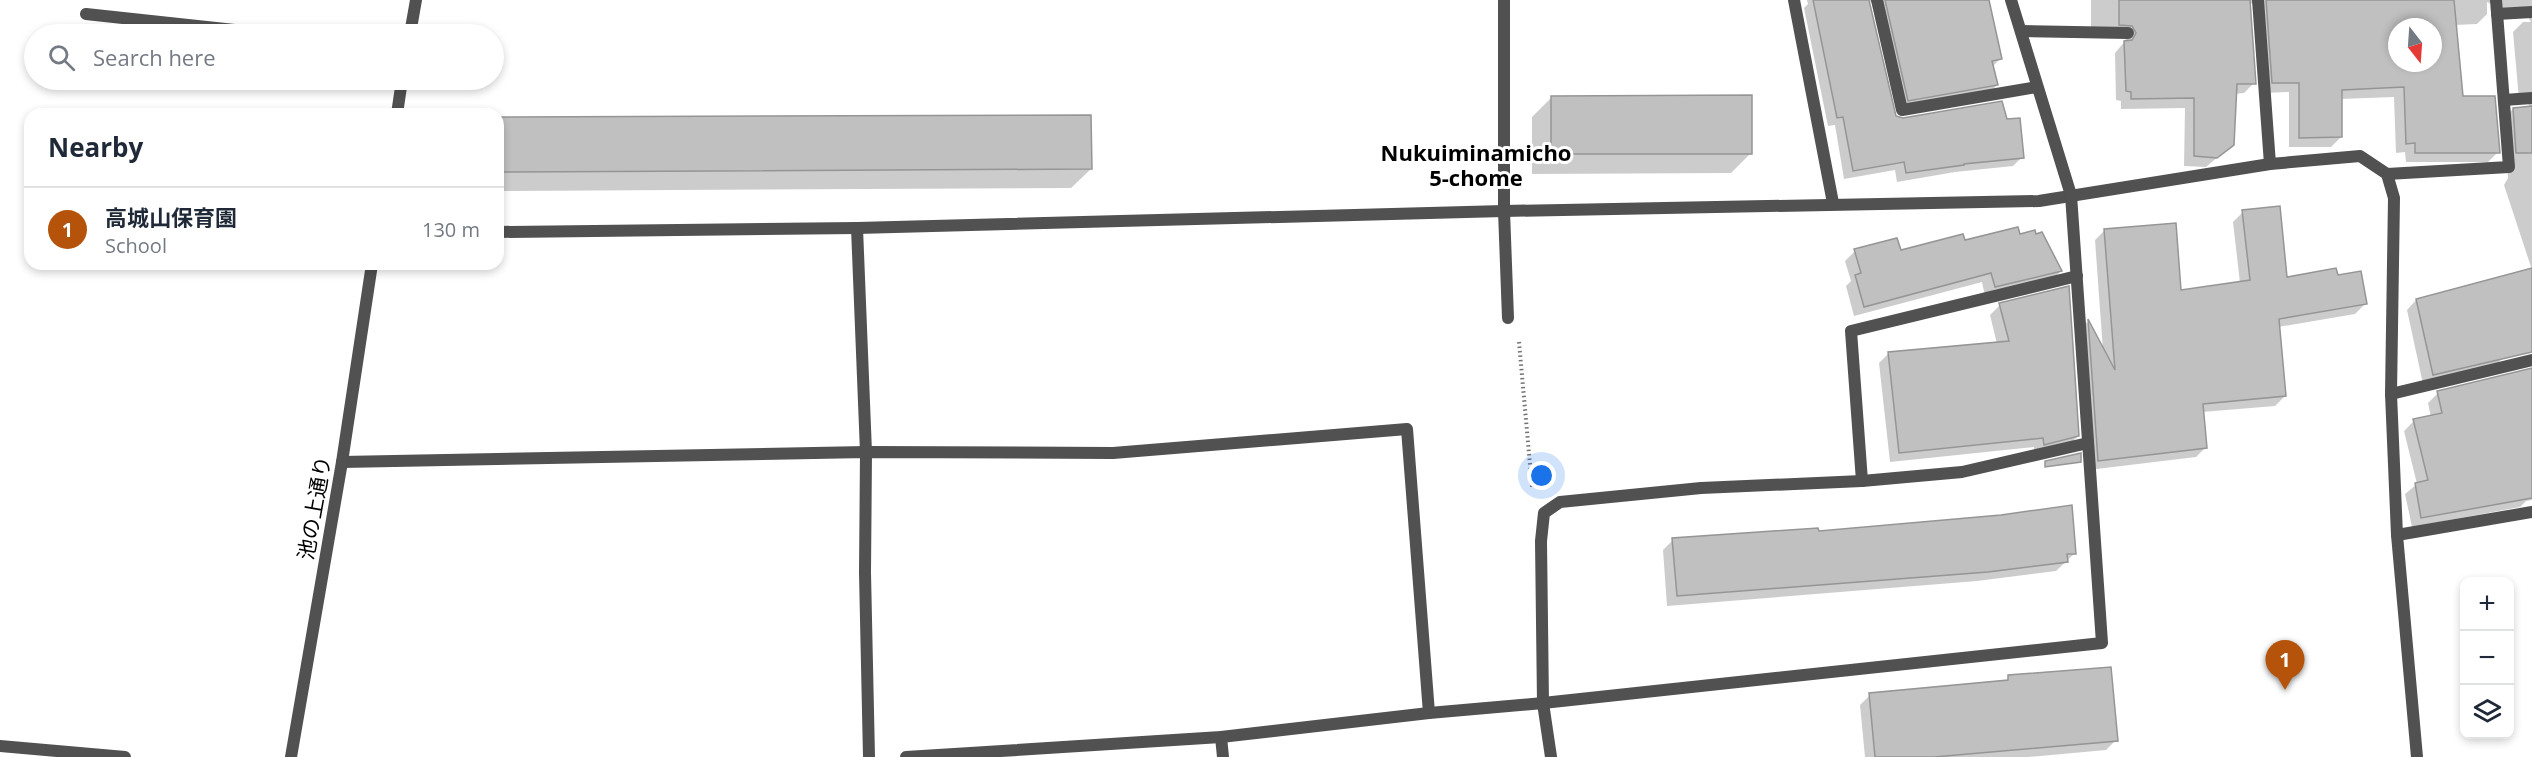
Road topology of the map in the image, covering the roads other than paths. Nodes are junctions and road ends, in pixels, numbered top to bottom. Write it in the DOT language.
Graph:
graph roads {
  1 [pos="416,0"];
  2 [pos="1504,0"];
  3 [pos="1794,0"];
  4 [pos="1877,0"];
  5 [pos="2011,0"];
  6 [pos="2258,0"];
  7 [pos="2496,0"];
  8 [pos="2532,12"];
  9 [pos="86,14"];
  10 [pos="2497,14"];
  11 [pos="178,24"];
  12 [pos="412,24"];
  13 [pos="2021,31"];
  14 [pos="2128,33"];
  15 [pos="2037,87"];
  16 [pos="401,90"];
  17 [pos="2532,98"];
  18 [pos="2504,100"];
  19 [pos="398,108"];
  20 [pos="2270,164"];
  21 [pos="2387,174"];
  22 [pos="2071,195"];
  23 [pos="1833,203"];
  24 [pos="1504,211"];
  25 [pos="857,228"];
  26 [pos="504,232"];
  27 [pos="371,270"];
  28 [pos="2077,276"];
  29 [pos="1508,318"];
  30 [pos="2532,360"];
  31 [pos="2391,394"];
  32 [pos="2088,443"];
  33 [pos="866,452"];
  34 [pos="342,462"];
  35 [pos="1862,481"];
  36 [pos="2532,512"];
  37 [pos="2397,535"];
  38 [pos="1543,703"];
  39 [pos="1429,713"];
  40 [pos="1221,737"];
  41 [pos="0,746"];
  42 [pos="126,757"];
  43 [pos="291,757"];
  44 [pos="869,757"];
  45 [pos="906,757"];
  46 [pos="1223,757"];
  47 [pos="1551,757"];
  48 [pos="2417,757"];
  1 -- 12 [label="street"];
  2 -- 24 [label="street"];
  3 -- 23 [label="street"];
  4 -- 15 [label="street"];
  5 -- 13 [label="street"];
  6 -- 20 [label="street"];
  7 -- 10 [label="street"];
  8 -- 10 [label="street"];
  9 -- 11 [label="street"];
  10 -- 18 [label="street"];
  13 -- 14 [label="street"];
  13 -- 15 [label="street"];
  15 -- 22 [label="street"];
  16 -- 19 [label="street"];
  17 -- 18 [label="street"];
  18 -- 21 [label="street"];
  20 -- 21 [label="street"];
  20 -- 22 [label="street"];
  21 -- 31 [label="street"];
  22 -- 23 [label="street"];
  22 -- 28 [label="street"];
  23 -- 24 [label="street"];
  24 -- 25 [label="street"];
  24 -- 29 [label="street"];
  25 -- 26 [label="street"];
  25 -- 33 [label="street"];
  27 -- 34 [label="street, 池の上通り"];
  28 -- 32 [label="street"];
  28 -- 35 [label="street"];
  30 -- 31 [label="street"];
  31 -- 37 [label="street"];
  32 -- 35 [label="street"];
  32 -- 38 [label="street"];
  33 -- 34 [label="street"];
  33 -- 39 [label="street"];
  33 -- 44 [label="street"];
  34 -- 43 [label="street, 池の上通り"];
  35 -- 38 [label="street"];
  36 -- 37 [label="street"];
  37 -- 48 [label="street"];
  38 -- 39 [label="street"];
  38 -- 47 [label="street"];
  39 -- 40 [label="street"];
  40 -- 45 [label="street"];
  40 -- 46 [label="street"];
  41 -- 42 [label="street"];
}
